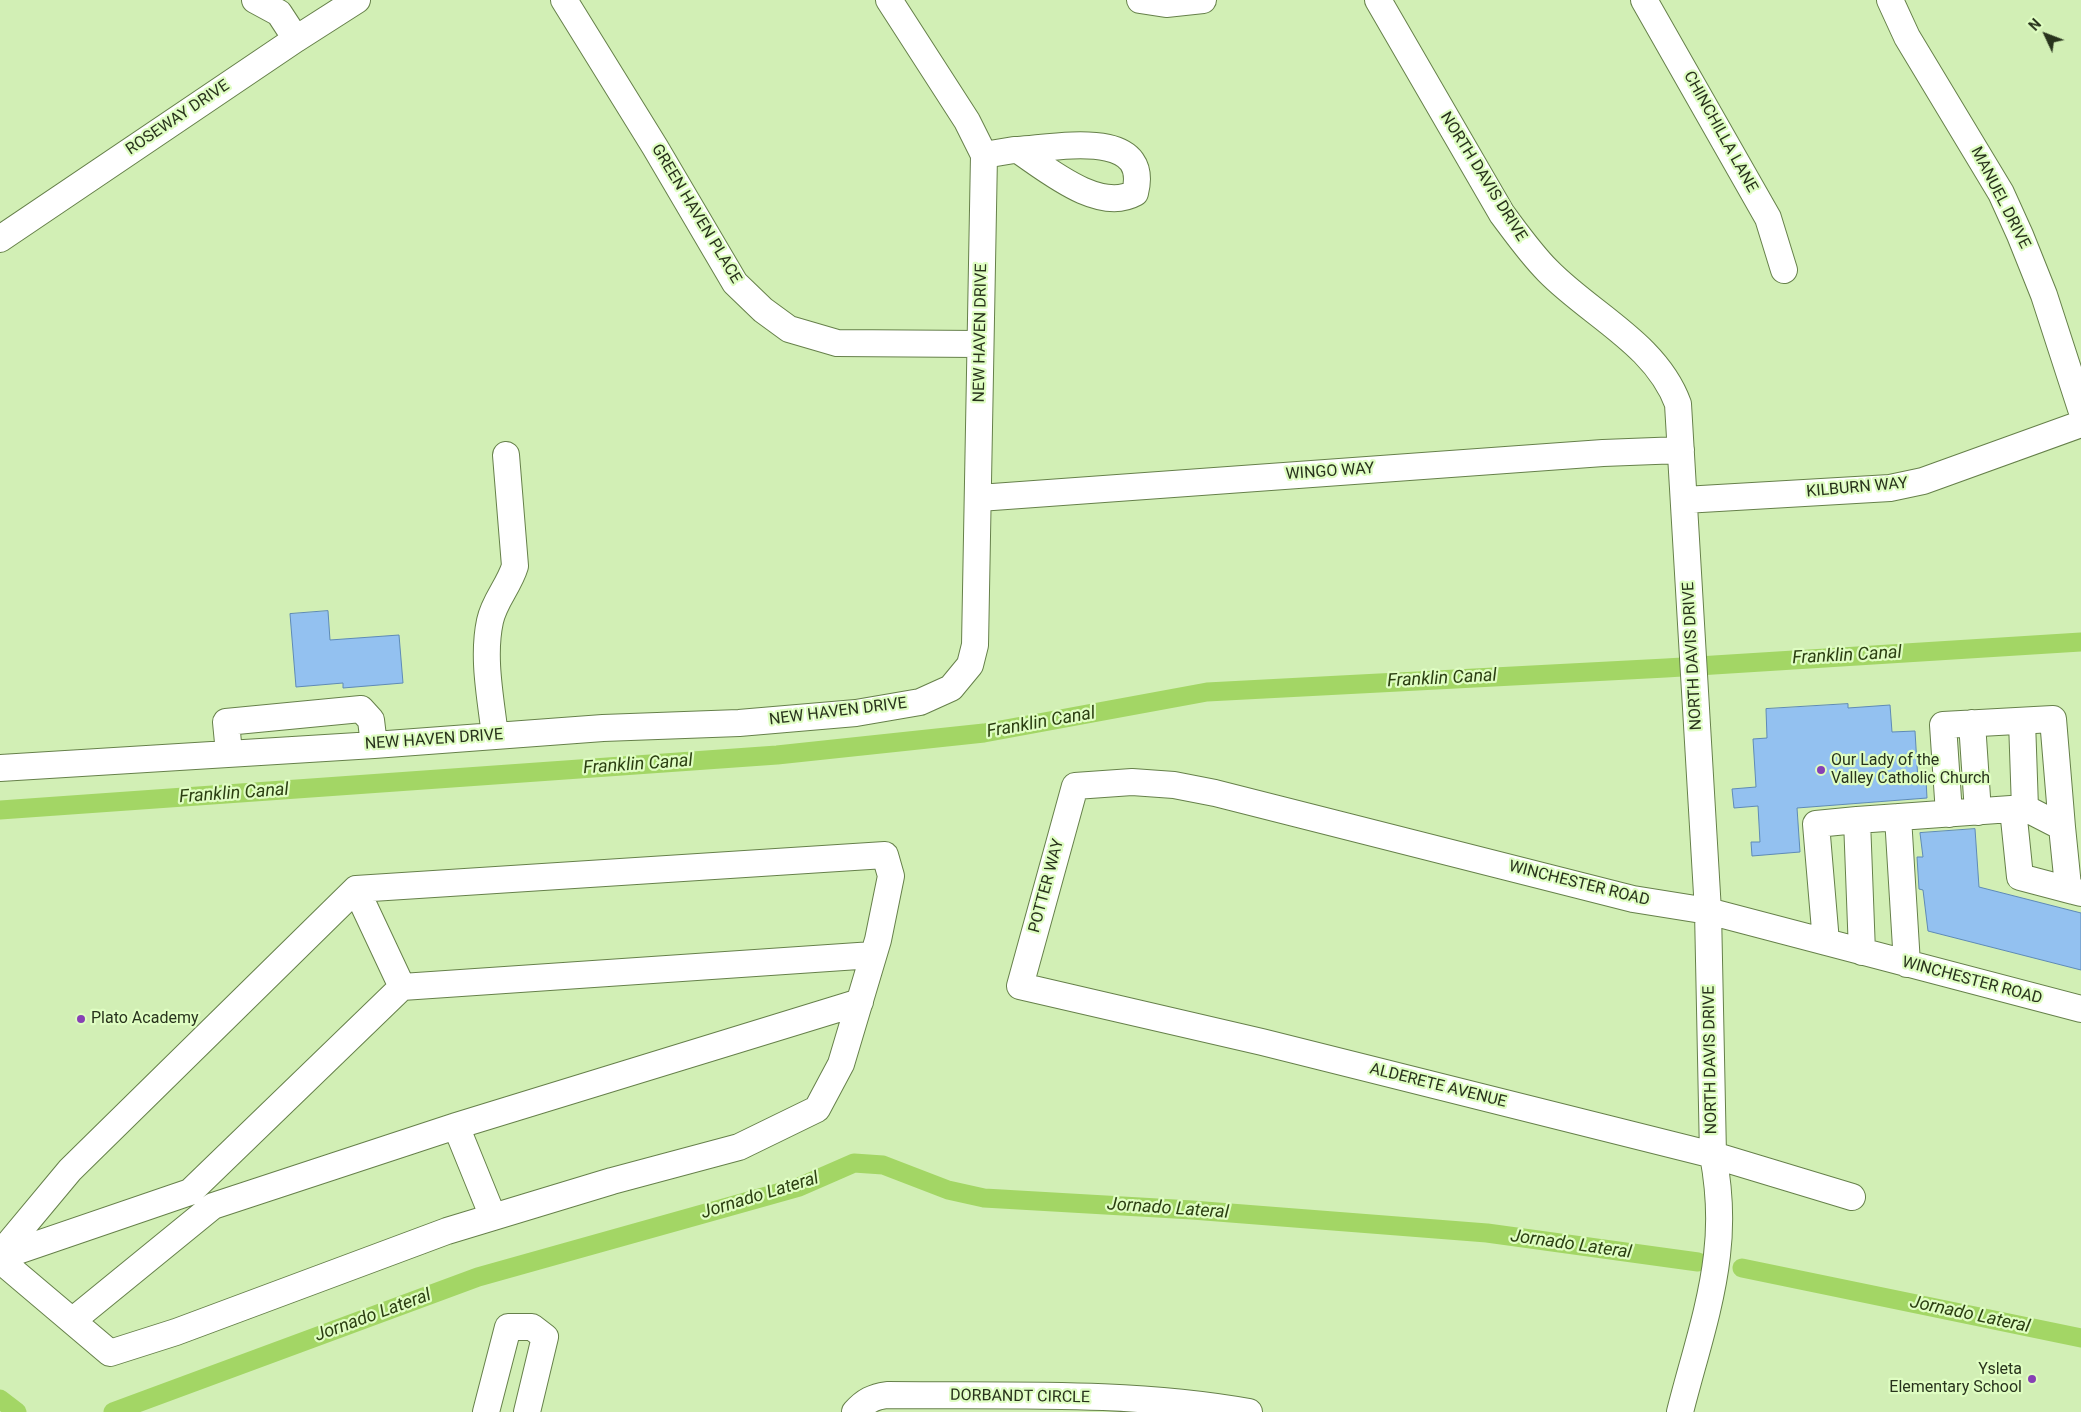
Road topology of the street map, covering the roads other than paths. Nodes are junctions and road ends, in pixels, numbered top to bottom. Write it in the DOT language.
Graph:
graph roads {
  1 [pos="254,0"];
  2 [pos="357,0"];
  3 [pos="564,0"];
  4 [pos="889,0"];
  5 [pos="1140,0"];
  6 [pos="1203,0"];
  7 [pos="1378,0"];
  8 [pos="1644,0"];
  9 [pos="1890,0"];
  10 [pos="296,39"];
  11 [pos="1018,150"];
  12 [pos="984,155"];
  13 [pos="0,239"];
  14 [pos="1784,270"];
  15 [pos="979,344"];
  16 [pos="2081,409"];
  17 [pos="2081,424"];
  18 [pos="1682,450"];
  19 [pos="506,454"];
  20 [pos="979,498"];
  21 [pos="1684,500"];
  22 [pos="2022,721"];
  23 [pos="1972,723"];
  24 [pos="495,736"];
  25 [pos="374,745"];
  26 [pos="229,753"];
  27 [pos="0,768"];
  28 [pos="1075,786"];
  29 [pos="2019,808"];
  30 [pos="1978,812"];
  31 [pos="1949,814"];
  32 [pos="1898,817"];
  33 [pos="1857,820"];
  34 [pos="2062,827"];
  35 [pos="356,889"];
  36 [pos="2077,892"];
  37 [pos="1708,911"];
  38 [pos="1826,942"];
  39 [pos="1862,952"];
  40 [pos="874,955"];
  41 [pos="1907,964"];
  42 [pos="1020,986"];
  43 [pos="402,987"];
  44 [pos="860,1002"];
  45 [pos="2081,1009"];
  46 [pos="456,1126"];
  47 [pos="1713,1155"];
  48 [pos="190,1192"];
  49 [pos="1852,1197"];
  50 [pos="213,1206"];
  51 [pos="494,1217"];
  52 [pos="0,1257"];
  53 [pos="72,1321"];
  54 [pos="486,1412"];
  55 [pos="526,1412"];
  56 [pos="855,1412"];
  57 [pos="1249,1412"];
  58 [pos="1680,1412"];
  1 -- 10 [label="street"];
  2 -- 10 [label="street, ROSEWAY DRIVE"];
  3 -- 15 [label="street, GREEN HAVEN PLACE"];
  4 -- 12 [label="street, NEW HAVEN DRIVE"];
  5 -- 6 [label="street"];
  7 -- 18 [label="street, NORTH DAVIS DRIVE"];
  8 -- 14 [label="street, CHINCHILLA LANE"];
  9 -- 16 [label="street, MANUEL DRIVE"];
  10 -- 13 [label="street, ROSEWAY DRIVE"];
  11 -- 12 [label="street"];
  12 -- 15 [label="street, NEW HAVEN DRIVE"];
  15 -- 20 [label="street, NEW HAVEN DRIVE"];
  17 -- 21 [label="street, KILBURN WAY"];
  18 -- 20 [label="street, WINGO WAY"];
  18 -- 21 [label="street, NORTH DAVIS DRIVE"];
  19 -- 24 [label="street"];
  20 -- 24 [label="street, NEW HAVEN DRIVE"];
  21 -- 37 [label="street, NORTH DAVIS DRIVE"];
  22 -- 23 [label="street"];
  22 -- 29 [label="street"];
  22 -- 34 [label="street"];
  23 -- 30 [label="street"];
  23 -- 31 [label="street"];
  24 -- 25 [label="street, NEW HAVEN DRIVE"];
  25 -- 26 [label="street, NEW HAVEN DRIVE"];
  25 -- 26 [label="street"];
  26 -- 27 [label="street, NEW HAVEN DRIVE"];
  28 -- 37 [label="street, WINCHESTER ROAD"];
  28 -- 42 [label="street, POTTER WAY"];
  29 -- 30 [label="street"];
  29 -- 34 [label="street"];
  29 -- 36 [label="street"];
  30 -- 31 [label="street"];
  31 -- 32 [label="street"];
  32 -- 33 [label="street"];
  32 -- 41 [label="street"];
  33 -- 38 [label="street"];
  33 -- 39 [label="street"];
  34 -- 36 [label="street"];
  35 -- 40 [label="street"];
  35 -- 43 [label="street"];
  35 -- 52 [label="street"];
  37 -- 38 [label="street, WINCHESTER ROAD"];
  37 -- 47 [label="street, NORTH DAVIS DRIVE"];
  38 -- 39 [label="street, WINCHESTER ROAD"];
  39 -- 41 [label="street, WINCHESTER ROAD"];
  40 -- 43 [label="street"];
  40 -- 44 [label="street"];
  41 -- 45 [label="street, WINCHESTER ROAD"];
  42 -- 47 [label="street, ALDERETE AVENUE"];
  43 -- 48 [label="street"];
  44 -- 46 [label="street"];
  44 -- 51 [label="street"];
  46 -- 50 [label="street"];
  46 -- 51 [label="street"];
  47 -- 49 [label="street, ALDERETE AVENUE"];
  47 -- 58 [label="street, NORTH DAVIS DRIVE"];
  48 -- 50 [label="street"];
  48 -- 52 [label="street"];
  50 -- 53 [label="street"];
  51 -- 53 [label="street"];
  52 -- 53 [label="street"];
  54 -- 55 [label="street"];
  56 -- 57 [label="street, DORBANDT CIRCLE"];
}
